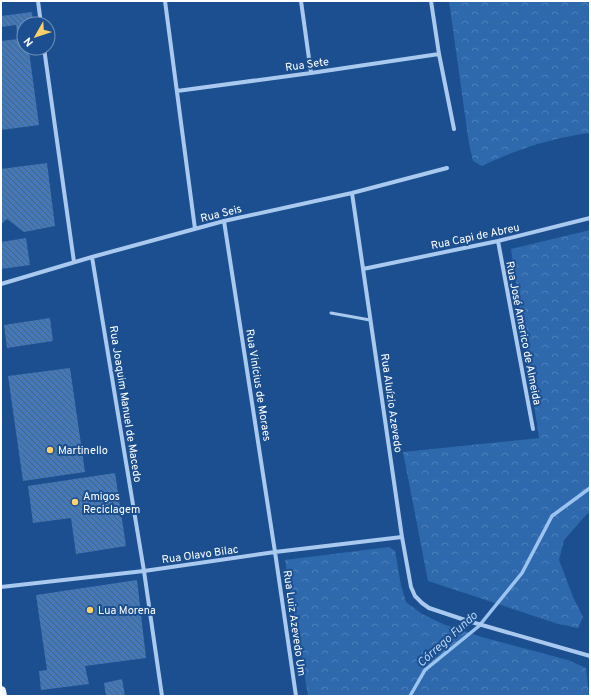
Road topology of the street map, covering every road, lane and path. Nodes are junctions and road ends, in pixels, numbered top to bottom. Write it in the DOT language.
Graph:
graph roads {
  1 [pos="38,1"];
  2 [pos="165,1"];
  3 [pos="301,1"];
  4 [pos="431,1"];
  5 [pos="40,16"];
  6 [pos="439,54"];
  7 [pos="45,56"];
  8 [pos="311,73"];
  9 [pos="177,91"];
  10 [pos="454,129"];
  11 [pos="447,168"];
  12 [pos="352,194"];
  13 [pos="590,218"];
  14 [pos="224,221"];
  15 [pos="195,229"];
  16 [pos="498,241"];
  17 [pos="92,257"];
  18 [pos="74,262"];
  19 [pos="363,269"];
  20 [pos="1,284"];
  21 [pos="331,313"];
  22 [pos="370,320"];
  23 [pos="533,429"];
  24 [pos="402,537"];
  25 [pos="275,552"];
  26 [pos="144,571"];
  27 [pos="1,587"];
  28 [pos="590,656"];
  29 [pos="1,691"];
  30 [pos="2,696"];
  31 [pos="162,696"];
  32 [pos="296,696"];
  1 -- 5 [label="street"];
  2 -- 9 [label="street"];
  3 -- 8 [label="street"];
  4 -- 6 [label="street"];
  6 -- 8 [label="street, Rua Sete"];
  6 -- 10 [label="street"];
  7 -- 18 [label="street"];
  8 -- 9 [label="street, Rua Sete"];
  9 -- 15 [label="street"];
  11 -- 12 [label="street, Rua Seis"];
  12 -- 14 [label="street, Rua Seis"];
  12 -- 19 [label="street, Rua Aluízio Azevedo"];
  13 -- 16 [label="street, Rua Capi de Abreu"];
  14 -- 15 [label="street, Rua Seis"];
  14 -- 25 [label="street, Rua Vinícius de Moraes"];
  15 -- 17 [label="street, Rua Seis"];
  16 -- 19 [label="street, Rua Capi de Abreu"];
  16 -- 23 [label="street, Rua José Americo de Almeida"];
  17 -- 18 [label="street, Rua Seis"];
  17 -- 26 [label="street, Rua Joaquim Manuel de Macedo"];
  18 -- 20 [label="street, Rua Seis"];
  19 -- 22 [label="street, Rua Aluízio Azevedo"];
  21 -- 22 [label="lane"];
  22 -- 24 [label="street, Rua Aluízio Azevedo"];
  24 -- 25 [label="street, Rua Olavo Bilac"];
  24 -- 28 [label="street, Rua Aluízio Azevedo"];
  25 -- 26 [label="street, Rua Olavo Bilac"];
  25 -- 32 [label="street, Rua Luiz Azevedo Um"];
  26 -- 27 [label="street, Rua Olavo Bilac"];
  26 -- 31 [label="street, Rua Joaquim Manuel de Macedo"];
  29 -- 30 [label="main road"];
}
